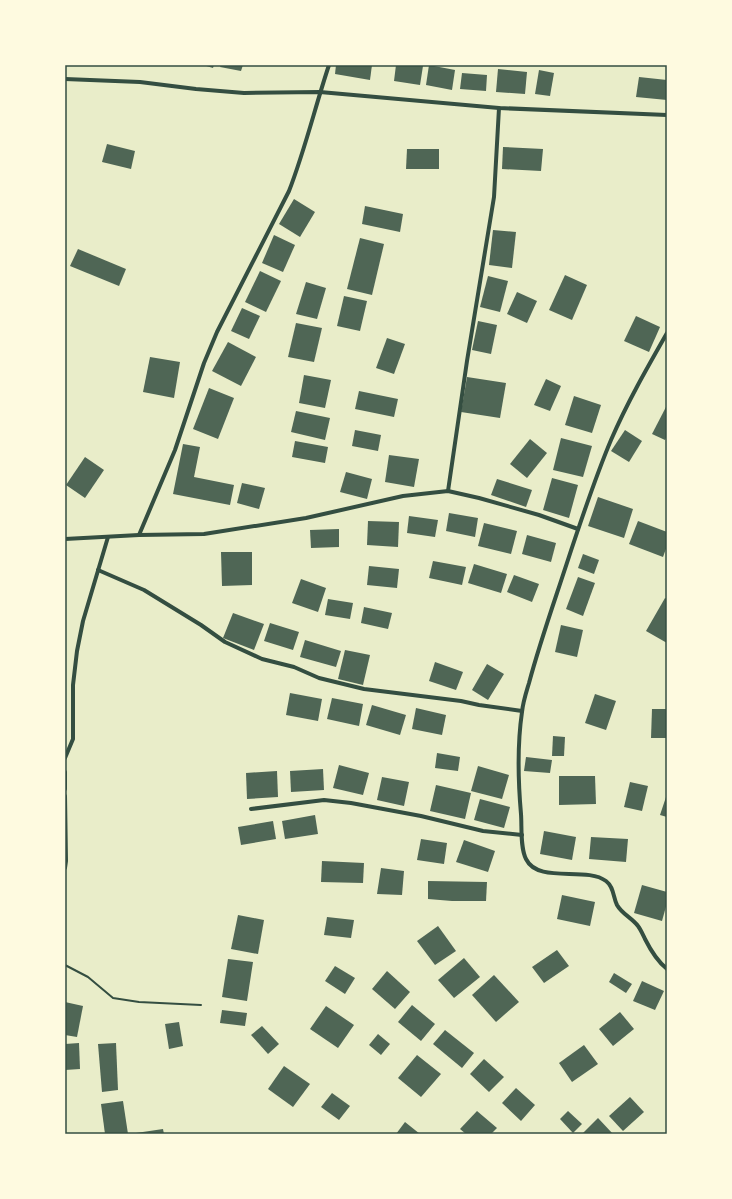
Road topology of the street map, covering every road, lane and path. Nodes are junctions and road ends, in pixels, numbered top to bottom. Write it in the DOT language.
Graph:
graph roads {
  1 [pos="329,65"];
  2 [pos="65,79"];
  3 [pos="320,92"];
  4 [pos="499,108"];
  5 [pos="667,115"];
  6 [pos="667,333"];
  7 [pos="448,491"];
  8 [pos="578,529"];
  9 [pos="139,535"];
  10 [pos="108,537"];
  11 [pos="65,538"];
  12 [pos="98,570"];
  13 [pos="522,711"];
  14 [pos="65,758"];
  15 [pos="65,772"];
  16 [pos="65,789"];
  17 [pos="65,796"];
  18 [pos="251,809"];
  19 [pos="522,835"];
  20 [pos="65,868"];
  21 [pos="65,965"];
  22 [pos="667,969"];
  23 [pos="201,1005"];
  1 -- 3 [label="street"];
  2 -- 3 [label="street"];
  3 -- 4 [label="street"];
  3 -- 9 [label="street"];
  4 -- 5 [label="street"];
  4 -- 7 [label="street"];
  6 -- 8 [label="street"];
  7 -- 8 [label="street"];
  7 -- 9 [label="street"];
  8 -- 13 [label="street"];
  9 -- 10 [label="street"];
  10 -- 11 [label="street"];
  10 -- 12 [label="street"];
  12 -- 13 [label="street"];
  12 -- 14 [label="street"];
  13 -- 19 [label="street"];
  15 -- 16 [label="street"];
  17 -- 20 [label="street"];
  18 -- 19 [label="street"];
  19 -- 22 [label="street"];
  21 -- 23 [label="path"];
}
